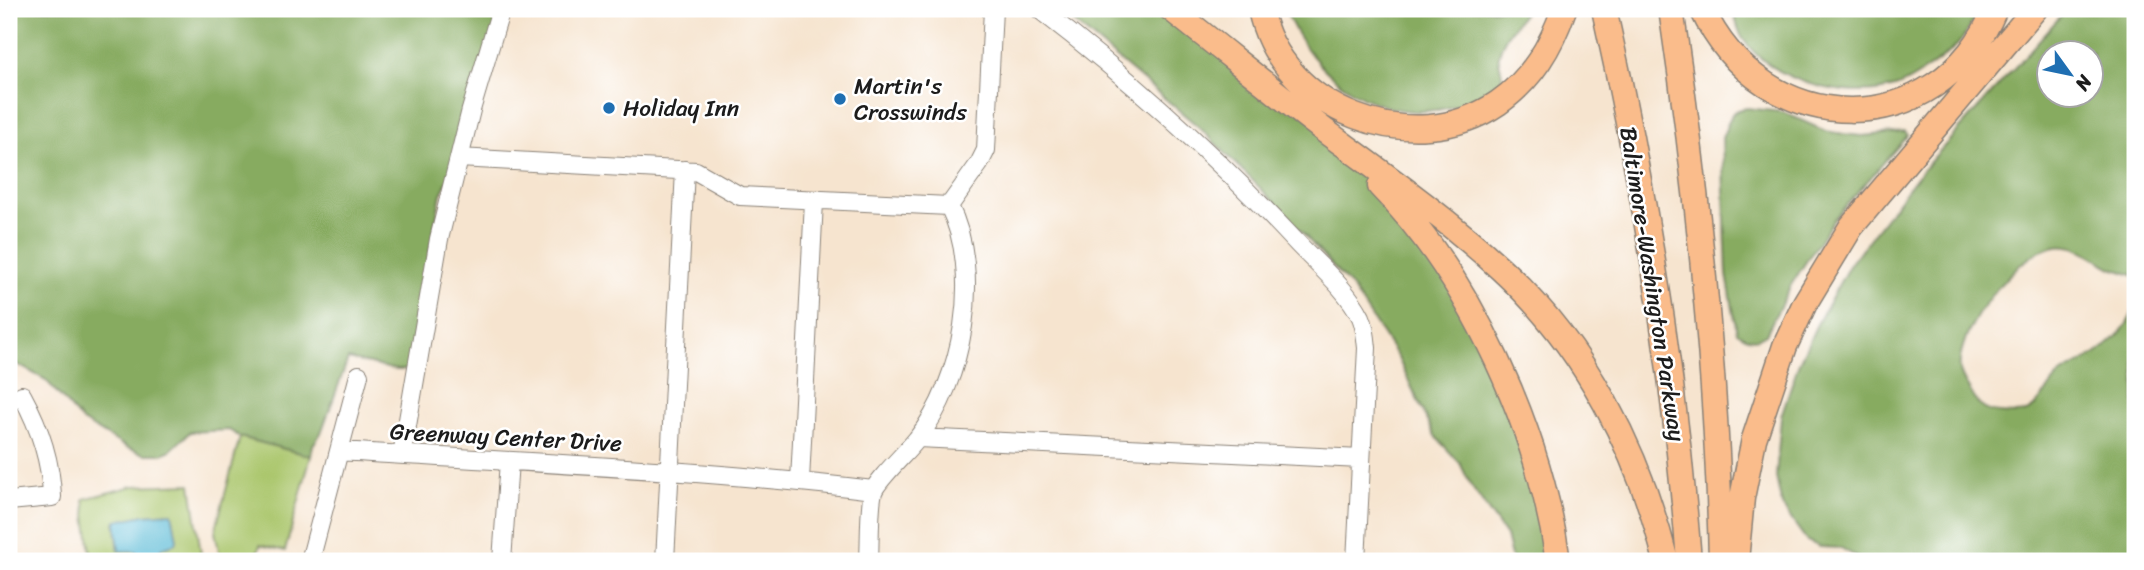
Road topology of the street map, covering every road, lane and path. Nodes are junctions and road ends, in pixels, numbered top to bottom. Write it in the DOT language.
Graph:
graph roads {
  1 [pos="500,9"];
  2 [pos="993,9"];
  3 [pos="1039,9"];
  4 [pos="1171,9"];
  5 [pos="1260,9"];
  6 [pos="1564,9"];
  7 [pos="1604,9"];
  8 [pos="1671,9"];
  9 [pos="1702,9"];
  10 [pos="1995,9"];
  11 [pos="2035,9"];
  12 [pos="1322,128"];
  13 [pos="458,158"];
  14 [pos="685,170"];
  15 [pos="814,201"];
  16 [pos="948,206"];
  17 [pos="359,375"];
  18 [pos="9,402"];
  19 [pos="918,438"];
  20 [pos="339,451"];
  21 [pos="402,455"];
  22 [pos="1361,459"];
  23 [pos="509,461"];
  24 [pos="670,471"];
  25 [pos="800,481"];
  26 [pos="873,491"];
  27 [pos="9,501"];
  28 [pos="310,561"];
  29 [pos="502,561"];
  30 [pos="665,561"];
  31 [pos="869,561"];
  32 [pos="1356,561"];
  33 [pos="1558,561"];
  34 [pos="1666,561"];
  35 [pos="1689,561"];
  36 [pos="1721,561"];
  37 [pos="1736,561"];
  1 -- 13 [label="street"];
  2 -- 16 [label="street"];
  3 -- 22 [label="street"];
  4 -- 12 [label="highway"];
  5 -- 6 [label="highway"];
  7 -- 35 [label="highway, Baltimore-Washington Parkway"];
  8 -- 36 [label="highway, Baltimore-Washington Parkway"];
  9 -- 10 [label="highway"];
  11 -- 37 [label="highway"];
  12 -- 33 [label="highway"];
  12 -- 34 [label="highway"];
  13 -- 14 [label="street"];
  13 -- 21 [label="street"];
  14 -- 15 [label="street"];
  14 -- 24 [label="street"];
  15 -- 16 [label="street"];
  15 -- 25 [label="street"];
  16 -- 19 [label="street"];
  17 -- 20 [label="street"];
  18 -- 27 [label="street"];
  19 -- 22 [label="street"];
  19 -- 26 [label="street"];
  20 -- 21 [label="street, Greenway Center Drive"];
  20 -- 28 [label="street"];
  21 -- 23 [label="street, Greenway Center Drive"];
  22 -- 32 [label="street"];
  23 -- 24 [label="street, Greenway Center Drive"];
  23 -- 29 [label="street"];
  24 -- 25 [label="street, Greenway Center Drive"];
  24 -- 30 [label="street"];
  25 -- 26 [label="street, Greenway Center Drive"];
  26 -- 31 [label="street"];
}
